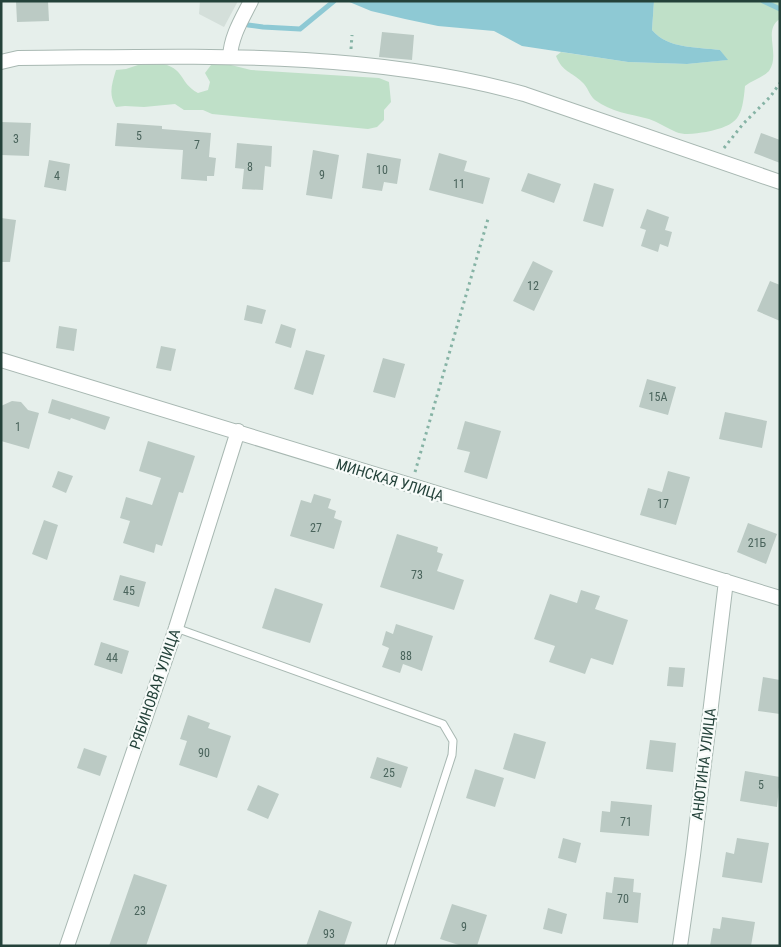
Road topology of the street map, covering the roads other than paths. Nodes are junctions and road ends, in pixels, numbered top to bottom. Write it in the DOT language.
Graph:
graph roads {
  1 [pos="251,1"];
  2 [pos="230,57"];
  3 [pos="1,62"];
  4 [pos="780,182"];
  5 [pos="1,360"];
  6 [pos="238,431"];
  7 [pos="726,581"];
  8 [pos="780,598"];
  9 [pos="176,628"];
  10 [pos="67,946"];
  11 [pos="390,946"];
  12 [pos="680,946"];
  1 -- 2 [label="street"];
  2 -- 3 [label="street"];
  2 -- 4 [label="street"];
  5 -- 6 [label="street, МИНСКАЯ УЛИЦА"];
  6 -- 7 [label="street, МИНСКАЯ УЛИЦА"];
  6 -- 9 [label="street, РЯБИНОВАЯ УЛИЦА"];
  7 -- 8 [label="street, МИНСКАЯ УЛИЦА"];
  7 -- 12 [label="street, АНЮТИНА УЛИЦА"];
  9 -- 10 [label="street, РЯБИНОВАЯ УЛИЦА"];
  9 -- 11 [label="lane"];
}
